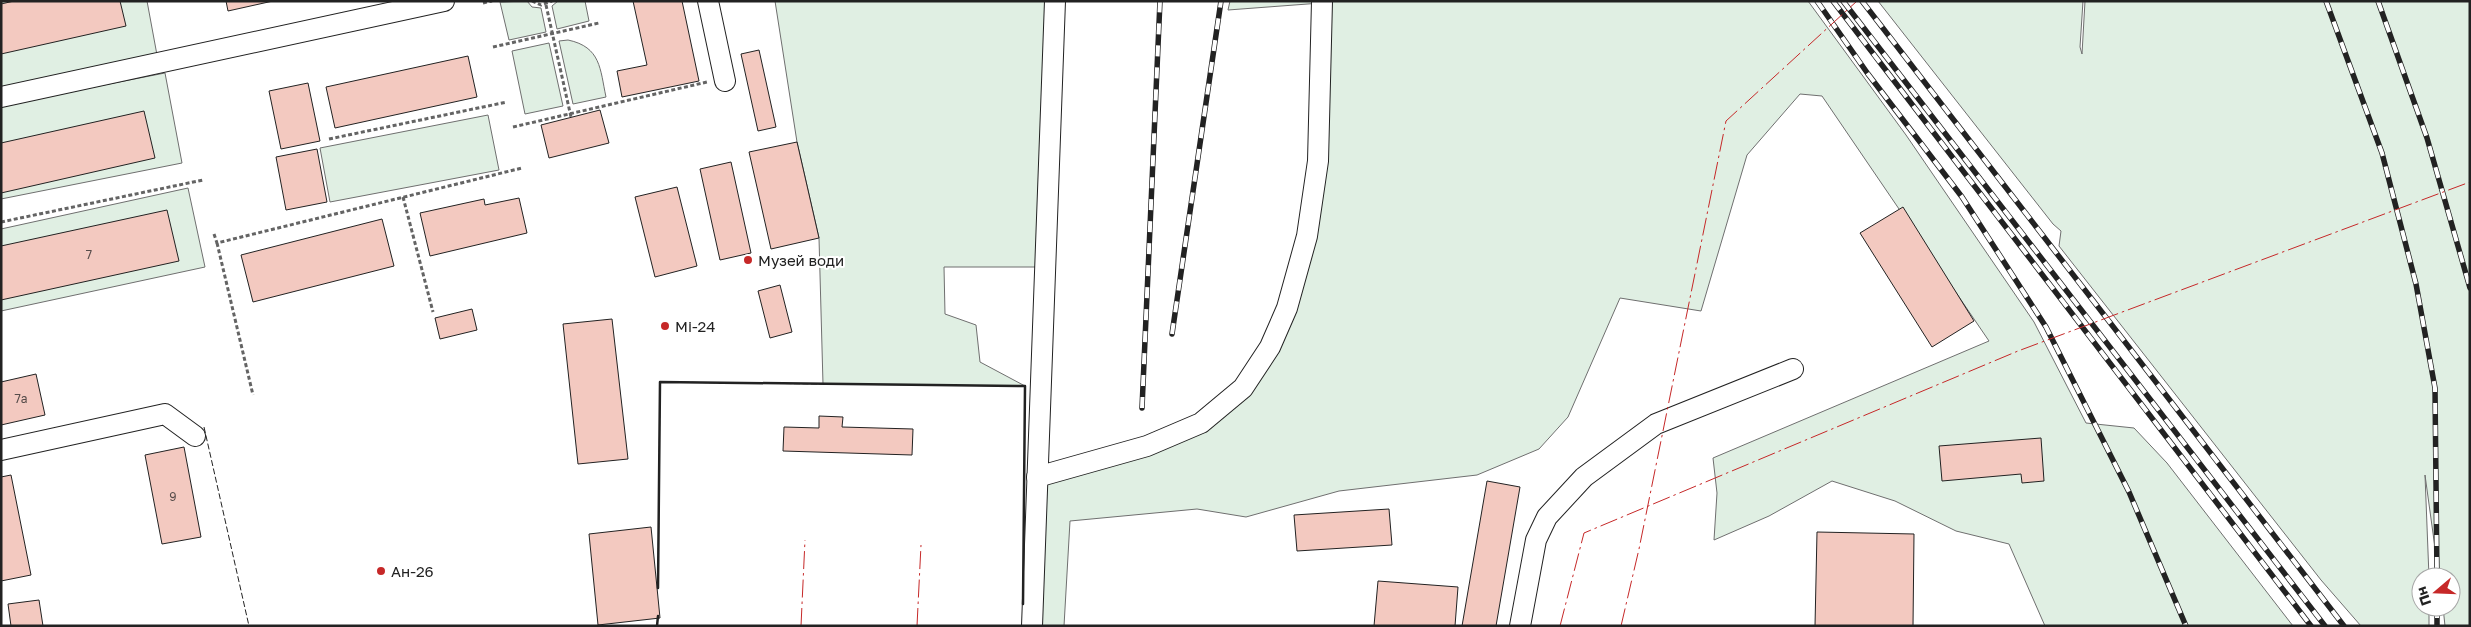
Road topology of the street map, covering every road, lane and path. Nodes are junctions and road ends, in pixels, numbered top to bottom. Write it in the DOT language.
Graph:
graph roads {
  1 [pos="444,1"];
  2 [pos="492,1"];
  3 [pos="532,1"];
  4 [pos="552,1"];
  5 [pos="708,1"];
  6 [pos="1056,1"];
  7 [pos="1322,1"];
  8 [pos="483,3"];
  9 [pos="546,5"];
  10 [pos="599,23"];
  11 [pos="552,34"];
  12 [pos="493,47"];
  13 [pos="725,80"];
  14 [pos="1,97"];
  15 [pos="506,102"];
  16 [pos="571,116"];
  17 [pos="512,127"];
  18 [pos="329,139"];
  19 [pos="522,168"];
  20 [pos="203,180"];
  21 [pos="403,197"];
  22 [pos="1,222"];
  23 [pos="214,234"];
  24 [pos="217,243"];
  25 [pos="433,312"];
  26 [pos="1793,369"];
  27 [pos="253,395"];
  28 [pos="195,436"];
  29 [pos="1,450"];
  30 [pos="1038,476"];
  31 [pos="1032,626"];
  32 [pos="1520,626"];
  1 -- 14 [label="lane"];
  2 -- 8 [label="path"];
  3 -- 9 [label="path"];
  4 -- 9 [label="path"];
  5 -- 13 [label="lane"];
  6 -- 30 [label="lane"];
  7 -- 30 [label="lane"];
  9 -- 11 [label="path"];
  10 -- 11 [label="path"];
  11 -- 12 [label="path"];
  11 -- 16 [label="path"];
  13 -- 16 [label="path"];
  15 -- 18 [label="path"];
  16 -- 17 [label="path"];
  19 -- 21 [label="path"];
  20 -- 22 [label="path"];
  21 -- 24 [label="path"];
  21 -- 25 [label="path"];
  23 -- 24 [label="path"];
  24 -- 27 [label="path"];
  26 -- 32 [label="lane"];
  28 -- 29 [label="lane"];
  30 -- 31 [label="lane"];
}
